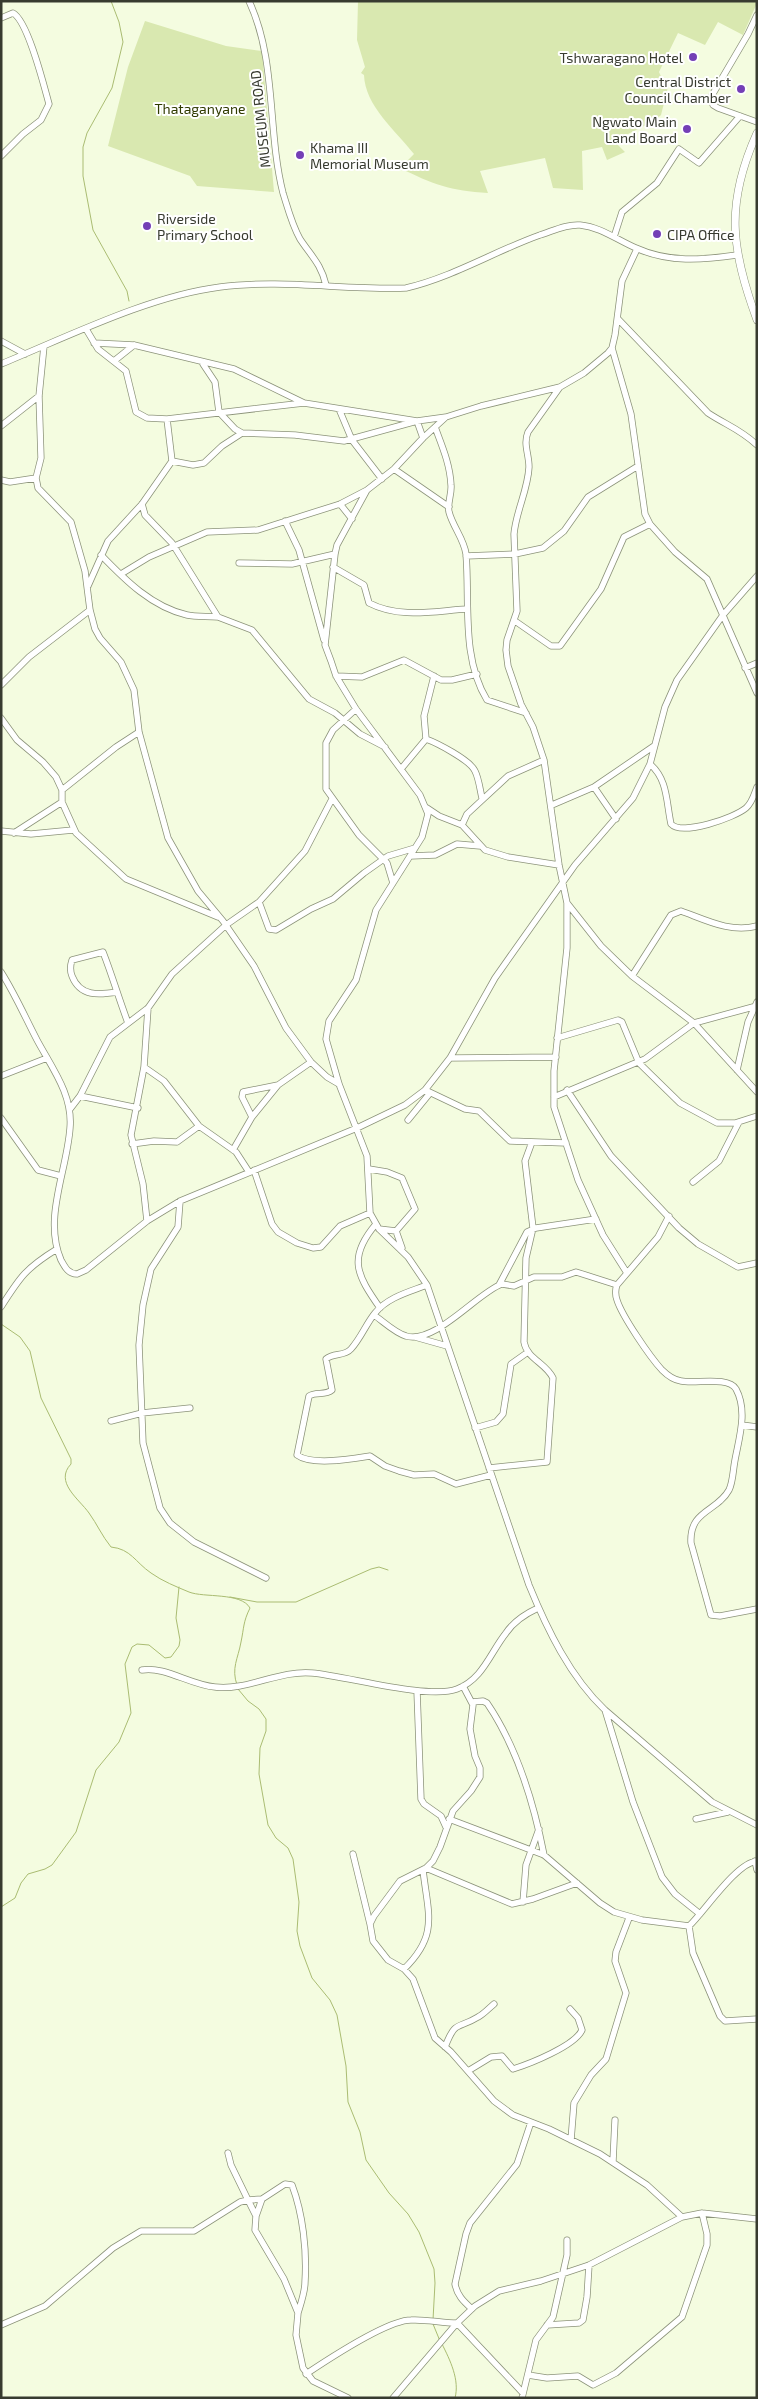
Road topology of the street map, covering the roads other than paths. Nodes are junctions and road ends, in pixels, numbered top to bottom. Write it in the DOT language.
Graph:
graph roads {
  1 [pos="249,1"];
  2 [pos="757,15"];
  3 [pos="1,18"];
  4 [pos="740,116"];
  5 [pos="757,122"];
  6 [pos="757,133"];
  7 [pos="754,148"];
  8 [pos="1,156"];
  9 [pos="614,237"];
  10 [pos="637,249"];
  11 [pos="737,255"];
  12 [pos="326,286"];
  13 [pos="618,319"];
  14 [pos="757,320"];
  15 [pos="86,329"];
  16 [pos="1,340"];
  17 [pos="94,343"];
  18 [pos="134,344"];
  19 [pos="44,346"];
  20 [pos="612,348"];
  21 [pos="25,354"];
  22 [pos="114,361"];
  23 [pos="1,364"];
  24 [pos="204,364"];
  25 [pos="560,387"];
  26 [pos="40,396"];
  27 [pos="304,403"];
  28 [pos="339,409"];
  29 [pos="219,412"];
  30 [pos="446,418"];
  31 [pos="167,419"];
  32 [pos="417,421"];
  33 [pos="1,426"];
  34 [pos="435,427"];
  35 [pos="242,433"];
  36 [pos="423,438"];
  37 [pos="352,440"];
  38 [pos="757,446"];
  39 [pos="172,461"];
  40 [pos="638,466"];
  41 [pos="394,470"];
  42 [pos="36,478"];
  43 [pos="382,479"];
  44 [pos="1,480"];
  45 [pos="367,490"];
  46 [pos="142,504"];
  47 [pos="340,504"];
  48 [pos="449,507"];
  49 [pos="352,519"];
  50 [pos="285,521"];
  51 [pos="650,524"];
  52 [pos="174,548"];
  53 [pos="335,554"];
  54 [pos="515,554"];
  55 [pos="102,555"];
  56 [pos="466,556"];
  57 [pos="302,562"];
  58 [pos="238,563"];
  59 [pos="333,567"];
  60 [pos="121,574"];
  61 [pos="757,576"];
  62 [pos="87,588"];
  63 [pos="467,608"];
  64 [pos="90,610"];
  65 [pos="723,615"];
  66 [pos="218,617"];
  67 [pos="515,622"];
  68 [pos="326,644"];
  69 [pos="757,662"];
  70 [pos="745,668"];
  71 [pos="477,674"];
  72 [pos="336,676"];
  73 [pos="434,676"];
  74 [pos="1,685"];
  75 [pos="757,693"];
  76 [pos="356,709"];
  77 [pos="526,713"];
  78 [pos="1,718"];
  79 [pos="345,720"];
  80 [pos="139,732"];
  81 [pos="426,740"];
  82 [pos="654,746"];
  83 [pos="387,748"];
  84 [pos="544,760"];
  85 [pos="650,764"];
  86 [pos="401,769"];
  87 [pos="594,787"];
  88 [pos="757,787"];
  89 [pos="62,790"];
  90 [pos="482,798"];
  91 [pos="332,799"];
  92 [pos="62,802"];
  93 [pos="552,805"];
  94 [pos="427,808"];
  95 [pos="616,819"];
  96 [pos="462,825"];
  97 [pos="73,830"];
  98 [pos="1,831"];
  99 [pos="14,833"];
  100 [pos="480,846"];
  101 [pos="415,848"];
  102 [pos="411,856"];
  103 [pos="384,860"];
  104 [pos="559,865"];
  105 [pos="562,882"];
  106 [pos="392,883"];
  107 [pos="259,902"];
  108 [pos="567,903"];
  109 [pos="220,918"];
  110 [pos="226,925"];
  111 [pos="757,926"];
  112 [pos="1,972"];
  113 [pos="632,976"];
  114 [pos="117,992"];
  115 [pos="755,1004"];
  116 [pos="148,1008"];
  117 [pos="128,1023"];
  118 [pos="694,1023"];
  119 [pos="557,1038"];
  120 [pos="556,1057"];
  121 [pos="47,1058"];
  122 [pos="450,1058"];
  123 [pos="311,1062"];
  124 [pos="639,1062"];
  125 [pos="144,1067"];
  126 [pos="737,1070"];
  127 [pos="1,1076"];
  128 [pos="339,1084"];
  129 [pos="278,1085"];
  130 [pos="567,1090"];
  131 [pos="428,1092"];
  132 [pos="757,1092"];
  133 [pos="80,1096"];
  134 [pos="554,1097"];
  135 [pos="138,1108"];
  136 [pos="70,1110"];
  137 [pos="757,1116"];
  138 [pos="252,1117"];
  139 [pos="1,1118"];
  140 [pos="408,1120"];
  141 [pos="739,1122"];
  142 [pos="199,1126"];
  143 [pos="357,1128"];
  144 [pos="532,1142"];
  145 [pos="566,1143"];
  146 [pos="132,1144"];
  147 [pos="233,1150"];
  148 [pos="369,1169"];
  149 [pos="251,1171"];
  150 [pos="61,1176"];
  151 [pos="693,1182"];
  152 [pos="180,1201"];
  153 [pos="370,1213"];
  154 [pos="669,1216"];
  155 [pos="596,1219"];
  156 [pos="147,1221"];
  157 [pos="377,1227"];
  158 [pos="533,1228"];
  159 [pos="396,1231"];
  160 [pos="57,1249"];
  161 [pos="402,1250"];
  162 [pos="757,1263"];
  163 [pos="627,1274"];
  164 [pos="526,1280"];
  165 [pos="427,1285"];
  166 [pos="499,1285"];
  167 [pos="617,1285"];
  168 [pos="1,1307"];
  169 [pos="380,1308"];
  170 [pos="374,1315"];
  171 [pos="441,1327"];
  172 [pos="413,1337"];
  173 [pos="447,1346"];
  174 [pos="528,1352"];
  175 [pos="190,1408"];
  176 [pos="142,1412"];
  177 [pos="111,1420"];
  178 [pos="742,1425"];
  179 [pos="757,1427"];
  180 [pos="475,1428"];
  181 [pos="488,1468"];
  182 [pos="491,1476"];
  183 [pos="266,1578"];
  184 [pos="538,1608"];
  185 [pos="757,1609"];
  186 [pos="142,1670"];
  187 [pos="463,1686"];
  188 [pos="417,1691"];
  189 [pos="472,1702"];
  190 [pos="605,1710"];
  191 [pos="453,1811"];
  192 [pos="728,1812"];
  193 [pos="441,1816"];
  194 [pos="449,1819"];
  195 [pos="696,1819"];
  196 [pos="757,1825"];
  197 [pos="446,1826"];
  198 [pos="539,1829"];
  199 [pos="530,1851"];
  200 [pos="353,1854"];
  201 [pos="544,1855"];
  202 [pos="756,1861"];
  203 [pos="425,1869"];
  204 [pos="757,1870"];
  205 [pos="577,1883"];
  206 [pos="523,1902"];
  207 [pos="700,1914"];
  208 [pos="628,1918"];
  209 [pos="370,1924"];
  210 [pos="689,1926"];
  211 [pos="404,1969"];
  212 [pos="494,2004"];
  213 [pos="570,2009"];
  214 [pos="757,2019"];
  215 [pos="445,2046"];
  216 [pos="468,2071"];
  217 [pos="615,2120"];
  218 [pos="531,2122"];
  219 [pos="571,2140"];
  220 [pos="228,2153"];
  221 [pos="613,2161"];
  222 [pos="262,2199"];
  223 [pos="248,2200"];
  224 [pos="702,2212"];
  225 [pos="256,2216"];
  226 [pos="682,2217"];
  227 [pos="757,2219"];
  228 [pos="567,2240"];
  229 [pos="588,2265"];
  230 [pos="563,2275"];
  231 [pos="472,2309"];
  232 [pos="298,2313"];
  233 [pos="457,2323"];
  234 [pos="1,2325"];
  235 [pos="547,2325"];
  236 [pos="306,2374"];
  237 [pos="528,2375"];
  238 [pos="522,2395"];
  239 [pos="348,2398"];
  240 [pos="393,2398"];
  1 -- 12 [label="street, MUSEUM ROAD"];
  2 -- 4 [label="street"];
  3 -- 8 [label="street"];
  4 -- 5 [label="street"];
  4 -- 9 [label="street"];
  6 -- 7 [label="main road"];
  7 -- 11 [label="main road"];
  9 -- 10 [label="street"];
  9 -- 12 [label="street"];
  10 -- 11 [label="street"];
  10 -- 13 [label="street"];
  11 -- 14 [label="main road"];
  12 -- 15 [label="street"];
  13 -- 20 [label="street"];
  13 -- 38 [label="street"];
  15 -- 17 [label="street"];
  15 -- 19 [label="street"];
  16 -- 21 [label="street"];
  17 -- 18 [label="street"];
  17 -- 22 [label="street"];
  18 -- 22 [label="street"];
  18 -- 24 [label="street"];
  19 -- 21 [label="street"];
  19 -- 26 [label="street"];
  20 -- 25 [label="street"];
  20 -- 40 [label="street"];
  21 -- 23 [label="street"];
  22 -- 31 [label="street"];
  24 -- 27 [label="street"];
  24 -- 29 [label="street"];
  25 -- 30 [label="street"];
  25 -- 54 [label="street"];
  26 -- 33 [label="street"];
  26 -- 42 [label="street"];
  27 -- 28 [label="street"];
  27 -- 29 [label="street"];
  28 -- 32 [label="street"];
  28 -- 37 [label="street"];
  29 -- 31 [label="street"];
  29 -- 35 [label="street"];
  30 -- 32 [label="street"];
  30 -- 34 [label="street"];
  31 -- 39 [label="street"];
  32 -- 36 [label="street"];
  32 -- 37 [label="street"];
  34 -- 36 [label="street"];
  34 -- 48 [label="street"];
  35 -- 37 [label="street"];
  35 -- 39 [label="street"];
  36 -- 41 [label="street"];
  37 -- 43 [label="street"];
  39 -- 46 [label="street"];
  40 -- 51 [label="street"];
  40 -- 54 [label="street"];
  41 -- 43 [label="street"];
  41 -- 48 [label="street"];
  42 -- 44 [label="street"];
  42 -- 62 [label="street"];
  43 -- 45 [label="street"];
  45 -- 47 [label="street"];
  45 -- 49 [label="street"];
  46 -- 52 [label="street"];
  46 -- 55 [label="street"];
  47 -- 49 [label="street"];
  47 -- 50 [label="street"];
  48 -- 56 [label="street"];
  49 -- 53 [label="street"];
  50 -- 52 [label="street"];
  50 -- 57 [label="street"];
  51 -- 65 [label="street"];
  51 -- 67 [label="street"];
  52 -- 60 [label="street"];
  52 -- 66 [label="street"];
  53 -- 57 [label="street"];
  53 -- 59 [label="street"];
  54 -- 56 [label="street"];
  54 -- 67 [label="street"];
  55 -- 60 [label="street"];
  55 -- 62 [label="street"];
  56 -- 63 [label="street"];
  57 -- 58 [label="street"];
  57 -- 68 [label="street"];
  59 -- 63 [label="street"];
  59 -- 68 [label="street"];
  60 -- 66 [label="street"];
  61 -- 65 [label="street"];
  62 -- 64 [label="street"];
  63 -- 71 [label="street"];
  64 -- 74 [label="street"];
  64 -- 80 [label="street"];
  65 -- 70 [label="street"];
  65 -- 82 [label="street"];
  66 -- 79 [label="street"];
  67 -- 77 [label="street"];
  68 -- 72 [label="street"];
  69 -- 70 [label="street"];
  70 -- 75 [label="street"];
  71 -- 73 [label="street"];
  71 -- 77 [label="street"];
  72 -- 73 [label="street"];
  72 -- 76 [label="street"];
  73 -- 81 [label="street"];
  76 -- 79 [label="street"];
  76 -- 83 [label="street"];
  77 -- 84 [label="street"];
  78 -- 89 [label="street"];
  79 -- 83 [label="street"];
  79 -- 91 [label="street"];
  80 -- 89 [label="street"];
  80 -- 109 [label="street"];
  81 -- 86 [label="street"];
  81 -- 90 [label="street"];
  82 -- 85 [label="street"];
  82 -- 87 [label="street"];
  83 -- 86 [label="street"];
  84 -- 90 [label="street"];
  84 -- 93 [label="street"];
  85 -- 88 [label="street"];
  85 -- 95 [label="street"];
  86 -- 94 [label="street"];
  87 -- 93 [label="street"];
  87 -- 95 [label="street"];
  89 -- 92 [label="street"];
  90 -- 96 [label="street"];
  91 -- 103 [label="street"];
  91 -- 107 [label="street"];
  92 -- 97 [label="street"];
  92 -- 99 [label="street"];
  93 -- 104 [label="street"];
  94 -- 96 [label="street"];
  94 -- 101 [label="street"];
  95 -- 105 [label="street"];
  96 -- 100 [label="street"];
  97 -- 99 [label="street"];
  97 -- 109 [label="street"];
  98 -- 99 [label="street"];
  100 -- 102 [label="street"];
  100 -- 104 [label="street"];
  101 -- 102 [label="street"];
  101 -- 103 [label="street"];
  102 -- 106 [label="street"];
  103 -- 106 [label="street"];
  103 -- 107 [label="street"];
  104 -- 105 [label="street"];
  105 -- 108 [label="street"];
  105 -- 122 [label="street"];
  106 -- 128 [label="street"];
  107 -- 110 [label="street"];
  108 -- 113 [label="street"];
  108 -- 119 [label="street"];
  109 -- 110 [label="street"];
  110 -- 116 [label="street"];
  110 -- 123 [label="street"];
  111 -- 113 [label="street"];
  112 -- 121 [label="street"];
  113 -- 118 [label="street"];
  114 -- 114 [label="street"];
  114 -- 117 [label="street"];
  115 -- 118 [label="street"];
  115 -- 126 [label="street"];
  116 -- 117 [label="street"];
  116 -- 125 [label="street"];
  117 -- 133 [label="street"];
  118 -- 124 [label="street"];
  118 -- 126 [label="street"];
  119 -- 120 [label="street"];
  119 -- 124 [label="street"];
  120 -- 122 [label="street"];
  120 -- 134 [label="street"];
  121 -- 127 [label="street"];
  121 -- 136 [label="street"];
  122 -- 131 [label="street"];
  123 -- 128 [label="street"];
  123 -- 129 [label="street"];
  124 -- 130 [label="street"];
  124 -- 141 [label="street"];
  125 -- 135 [label="street"];
  125 -- 142 [label="street"];
  126 -- 132 [label="street"];
  128 -- 143 [label="street"];
  129 -- 138 [label="street"];
  129 -- 138 [label="street"];
  130 -- 134 [label="street"];
  130 -- 154 [label="street"];
  131 -- 140 [label="street"];
  131 -- 143 [label="street"];
  131 -- 144 [label="street"];
  133 -- 135 [label="street"];
  133 -- 136 [label="street"];
  134 -- 145 [label="street"];
  135 -- 146 [label="street"];
  136 -- 150 [label="street"];
  137 -- 141 [label="street"];
  138 -- 147 [label="street"];
  139 -- 150 [label="street"];
  141 -- 151 [label="street"];
  142 -- 146 [label="street"];
  142 -- 147 [label="street"];
  143 -- 148 [label="street"];
  143 -- 149 [label="street"];
  144 -- 145 [label="street"];
  144 -- 158 [label="street"];
  145 -- 155 [label="street"];
  146 -- 156 [label="street"];
  147 -- 149 [label="street"];
  148 -- 153 [label="street"];
  148 -- 159 [label="street"];
  149 -- 152 [label="street"];
  149 -- 153 [label="street"];
  150 -- 160 [label="street"];
  152 -- 156 [label="street"];
  152 -- 176 [label="street"];
  153 -- 157 [label="street"];
  154 -- 162 [label="street"];
  154 -- 163 [label="street"];
  155 -- 158 [label="street"];
  155 -- 163 [label="street"];
  156 -- 160 [label="street"];
  157 -- 159 [label="street"];
  157 -- 161 [label="street"];
  157 -- 169 [label="street"];
  158 -- 164 [label="street"];
  158 -- 166 [label="street"];
  159 -- 161 [label="street"];
  160 -- 168 [label="street"];
  161 -- 165 [label="street"];
  163 -- 167 [label="street"];
  164 -- 166 [label="street"];
  164 -- 167 [label="street"];
  164 -- 174 [label="street"];
  165 -- 169 [label="street"];
  165 -- 171 [label="street"];
  166 -- 171 [label="street"];
  167 -- 178 [label="street"];
  169 -- 170 [label="street"];
  170 -- 172 [label="street"];
  170 -- 182 [label="street"];
  171 -- 172 [label="street"];
  171 -- 173 [label="street"];
  172 -- 173 [label="street"];
  173 -- 180 [label="street"];
  174 -- 180 [label="street"];
  174 -- 181 [label="street"];
  175 -- 176 [label="street"];
  176 -- 177 [label="street"];
  176 -- 183 [label="street"];
  178 -- 179 [label="street"];
  178 -- 185 [label="street"];
  180 -- 181 [label="street"];
  181 -- 182 [label="street"];
  182 -- 184 [label="street"];
  184 -- 187 [label="street"];
  184 -- 190 [label="street"];
  186 -- 188 [label="street"];
  187 -- 188 [label="street"];
  187 -- 189 [label="street"];
  188 -- 193 [label="street"];
  189 -- 191 [label="street"];
  189 -- 198 [label="street"];
  190 -- 192 [label="street"];
  190 -- 207 [label="street"];
  191 -- 193 [label="street"];
  191 -- 194 [label="street"];
  192 -- 195 [label="street"];
  192 -- 196 [label="street"];
  193 -- 197 [label="street"];
  194 -- 197 [label="street"];
  194 -- 199 [label="street"];
  197 -- 203 [label="street"];
  198 -- 199 [label="street"];
  198 -- 201 [label="street"];
  199 -- 201 [label="street"];
  199 -- 206 [label="street"];
  200 -- 209 [label="street"];
  201 -- 205 [label="street"];
  202 -- 204 [label="street"];
  202 -- 207 [label="street"];
  203 -- 206 [label="street"];
  203 -- 209 [label="street"];
  203 -- 211 [label="street"];
  205 -- 206 [label="street"];
  205 -- 208 [label="street"];
  207 -- 210 [label="street"];
  208 -- 210 [label="street"];
  208 -- 219 [label="street"];
  209 -- 211 [label="street"];
  210 -- 214 [label="street"];
  211 -- 215 [label="street"];
  212 -- 215 [label="street"];
  213 -- 216 [label="street"];
  215 -- 216 [label="street"];
  216 -- 218 [label="street"];
  217 -- 221 [label="street"];
  218 -- 219 [label="street"];
  218 -- 231 [label="street"];
  219 -- 221 [label="street"];
  220 -- 223 [label="street"];
  221 -- 226 [label="street"];
  222 -- 223 [label="street"];
  222 -- 225 [label="street"];
  222 -- 232 [label="street"];
  223 -- 225 [label="street"];
  223 -- 234 [label="street"];
  224 -- 226 [label="street"];
  224 -- 227 [label="street"];
  224 -- 237 [label="street"];
  225 -- 232 [label="street"];
  226 -- 229 [label="street"];
  228 -- 230 [label="street"];
  229 -- 230 [label="street"];
  229 -- 235 [label="street"];
  230 -- 231 [label="street"];
  230 -- 235 [label="street"];
  231 -- 233 [label="street"];
  232 -- 236 [label="street"];
  233 -- 236 [label="street"];
  233 -- 238 [label="street"];
  233 -- 240 [label="street"];
  235 -- 237 [label="street"];
  236 -- 239 [label="street"];
  237 -- 238 [label="street"];
}
